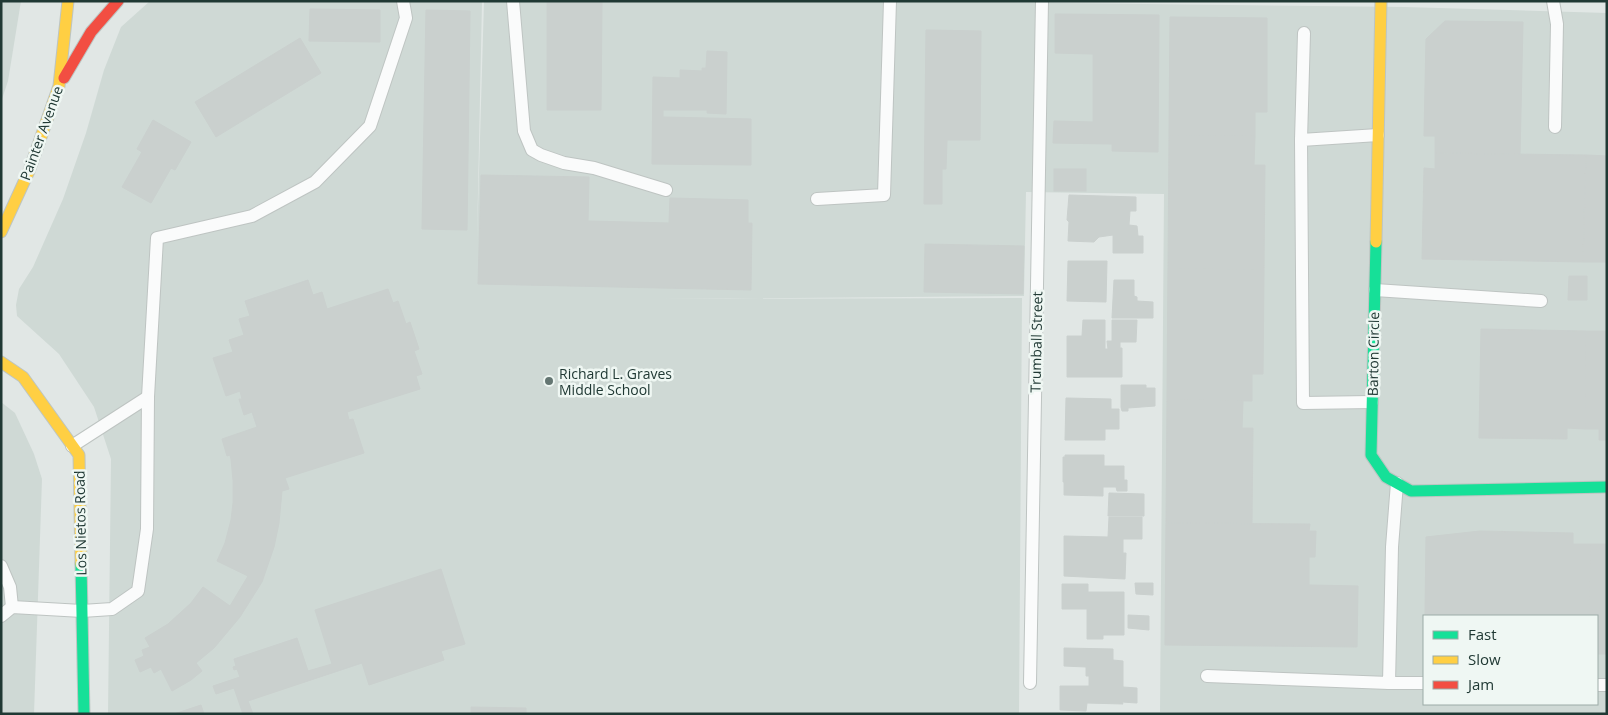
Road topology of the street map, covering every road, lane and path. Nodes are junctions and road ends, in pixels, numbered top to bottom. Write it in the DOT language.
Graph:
graph roads {
  1 [pos="68,1"];
  2 [pos="118,1"];
  3 [pos="403,1"];
  4 [pos="513,1"];
  5 [pos="890,1"];
  6 [pos="1042,1"];
  7 [pos="1381,1"];
  8 [pos="1553,1"];
  9 [pos="1304,33"];
  10 [pos="59,86"];
  11 [pos="1555,127"];
  12 [pos="1378,135"];
  13 [pos="1301,140"];
  14 [pos="666,190"];
  15 [pos="818,199"];
  16 [pos="1,232"];
  17 [pos="1375,290"];
  18 [pos="1541,301"];
  19 [pos="1,362"];
  20 [pos="148,397"];
  21 [pos="1372,402"];
  22 [pos="72,446"];
  23 [pos="1397,482"];
  24 [pos="1607,487"];
  25 [pos="1,566"];
  26 [pos="12,607"];
  27 [pos="82,611"];
  28 [pos="1,616"];
  29 [pos="1208,676"];
  30 [pos="1030,683"];
  31 [pos="1389,683"];
  32 [pos="1423,683"];
  33 [pos="84,714"];
  1 -- 10 [label="street, Painter Avenue"];
  2 -- 10 [label="street"];
  3 -- 20 [label="lane"];
  4 -- 14 [label="lane"];
  5 -- 15 [label="lane"];
  6 -- 30 [label="lane, Trumball Street"];
  7 -- 12 [label="street, Barton Circle"];
  8 -- 11 [label="lane"];
  9 -- 13 [label="lane"];
  10 -- 16 [label="street, Painter Avenue"];
  12 -- 13 [label="lane"];
  12 -- 17 [label="street, Barton Circle"];
  13 -- 21 [label="lane"];
  17 -- 18 [label="lane"];
  17 -- 21 [label="street, Barton Circle"];
  19 -- 22 [label="street, Los Nietos Road"];
  20 -- 22 [label="lane"];
  20 -- 27 [label="lane"];
  21 -- 23 [label="street, Barton Circle"];
  22 -- 27 [label="street, Los Nietos Road"];
  23 -- 24 [label="street, Barton Circle"];
  23 -- 31 [label="lane"];
  25 -- 26 [label="lane"];
  26 -- 27 [label="lane"];
  26 -- 28 [label="lane"];
  27 -- 33 [label="street, Los Nietos Road"];
  29 -- 31 [label="lane"];
  31 -- 32 [label="lane"];
}
